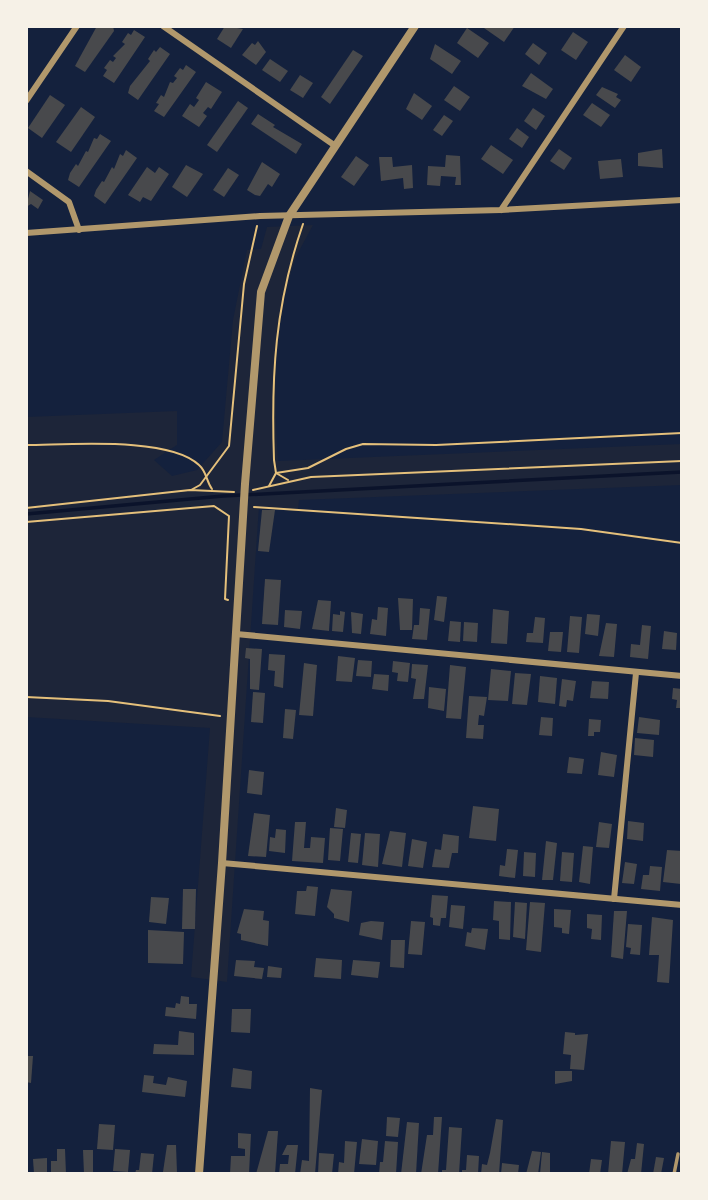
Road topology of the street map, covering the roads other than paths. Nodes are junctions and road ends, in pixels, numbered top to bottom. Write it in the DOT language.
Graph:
graph roads {
  1 [pos="77,26"];
  2 [pos="163,26"];
  3 [pos="415,26"];
  4 [pos="624,26"];
  5 [pos="26,101"];
  6 [pos="334,145"];
  7 [pos="26,171"];
  8 [pos="682,200"];
  9 [pos="501,210"];
  10 [pos="289,216"];
  11 [pos="79,230"];
  12 [pos="26,233"];
  13 [pos="236,634"];
  14 [pos="636,673"];
  15 [pos="682,676"];
  16 [pos="222,863"];
  17 [pos="614,899"];
  18 [pos="682,905"];
  19 [pos="678,1154"];
  20 [pos="675,1167"];
  21 [pos="682,1169"];
  22 [pos="199,1174"];
  23 [pos="674,1174"];
  1 -- 5 [label="street"];
  2 -- 6 [label="street"];
  3 -- 6 [label="street"];
  4 -- 9 [label="street"];
  6 -- 10 [label="street"];
  7 -- 11 [label="street"];
  8 -- 9 [label="street"];
  9 -- 10 [label="street"];
  10 -- 11 [label="street"];
  10 -- 13 [label="street"];
  11 -- 12 [label="street"];
  13 -- 14 [label="street"];
  13 -- 16 [label="street"];
  14 -- 15 [label="street"];
  14 -- 17 [label="street"];
  16 -- 17 [label="street"];
  16 -- 22 [label="street"];
  17 -- 18 [label="street"];
  19 -- 20 [label="lane"];
  20 -- 21 [label="lane"];
  20 -- 23 [label="lane"];
}
